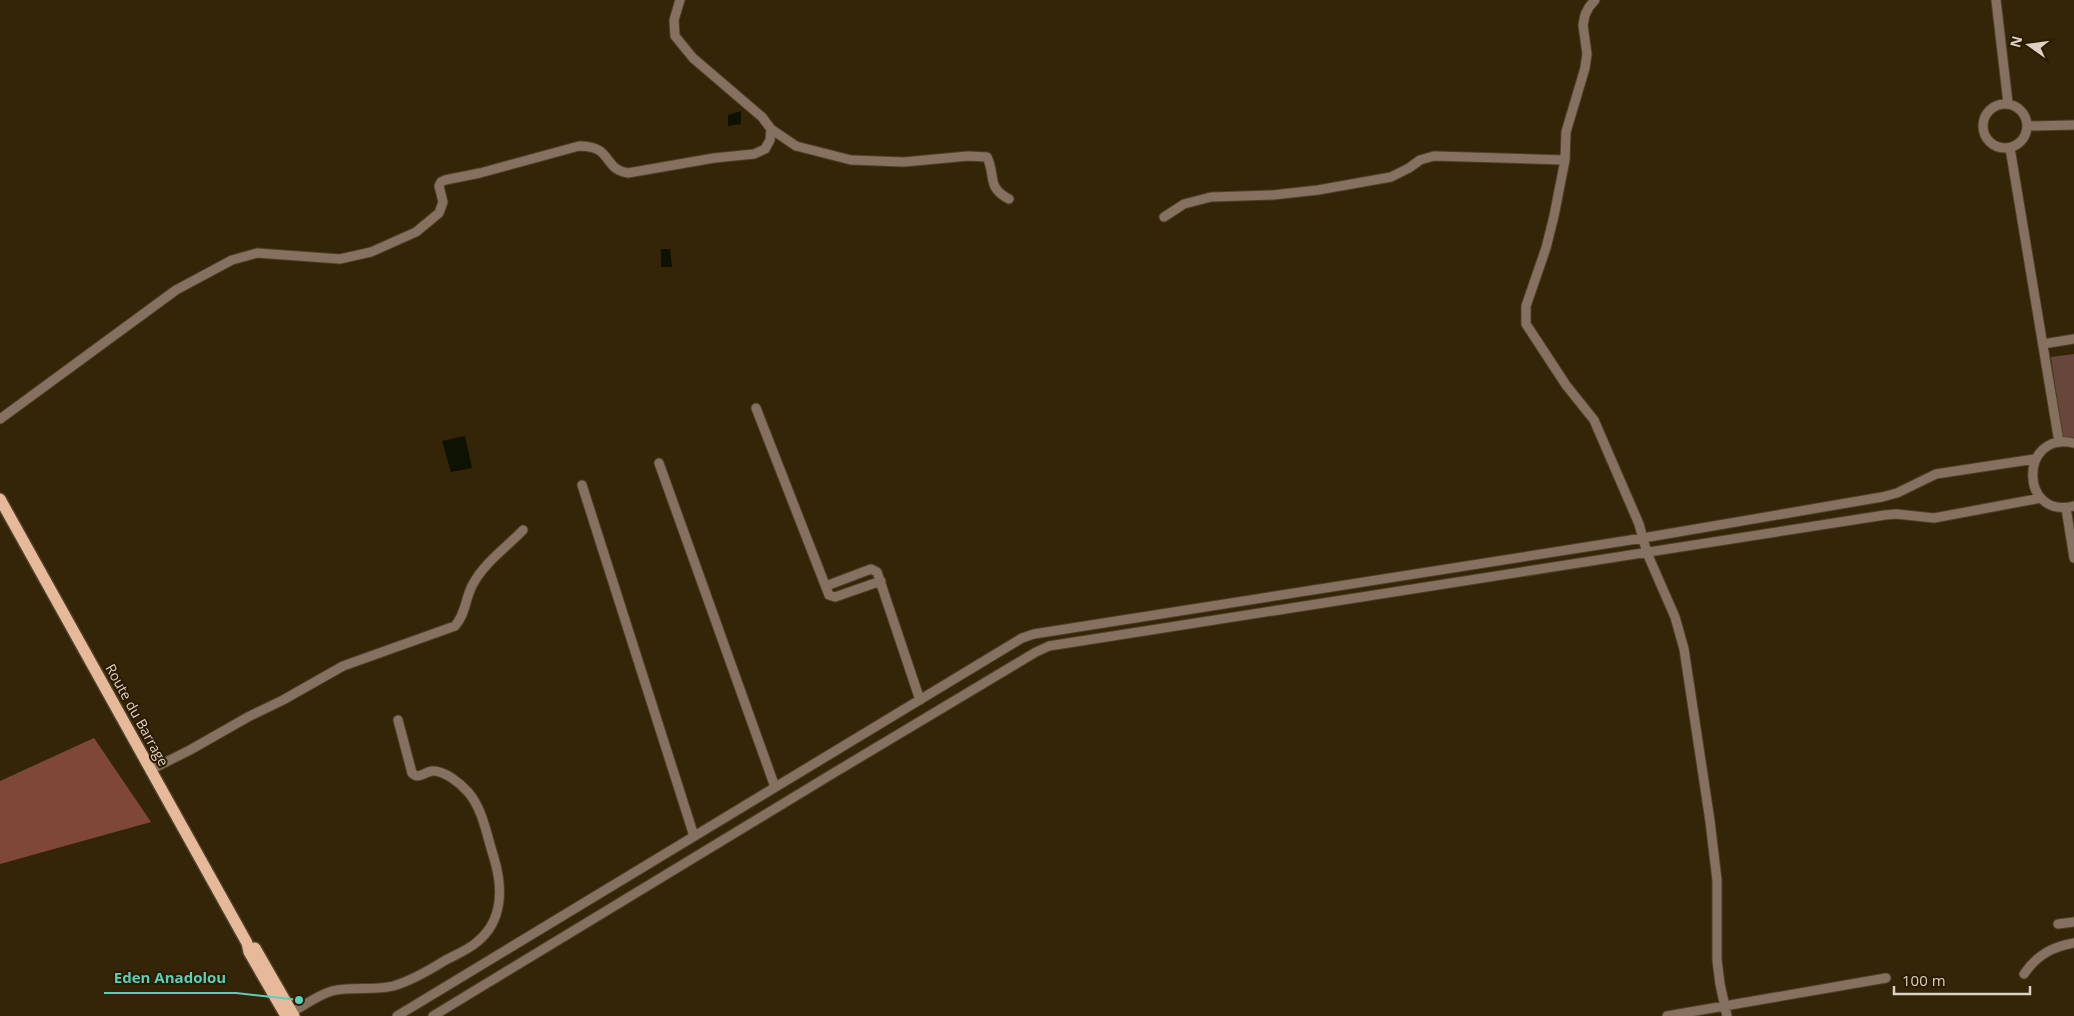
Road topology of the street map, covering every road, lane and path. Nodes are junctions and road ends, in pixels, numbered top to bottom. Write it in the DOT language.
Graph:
graph roads {
  1 [pos="680,0"];
  2 [pos="1595,0"];
  3 [pos="1996,0"];
  4 [pos="2008,103"];
  5 [pos="2074,124"];
  6 [pos="2028,126"];
  7 [pos="771,129"];
  8 [pos="2010,148"];
  9 [pos="1565,160"];
  10 [pos="1009,198"];
  11 [pos="1164,217"];
  12 [pos="2074,339"];
  13 [pos="2043,344"];
  14 [pos="756,408"];
  15 [pos="0,419"];
  16 [pos="2059,442"];
  17 [pos="2074,444"];
  18 [pos="2035,460"];
  19 [pos="659,463"];
  20 [pos="582,485"];
  21 [pos="2041,498"];
  22 [pos="0,499"];
  23 [pos="2070,507"];
  24 [pos="523,530"];
  25 [pos="1643,538"];
  26 [pos="1647,553"];
  27 [pos="2074,558"];
  28 [pos="880,580"];
  29 [pos="826,586"];
  30 [pos="920,700"];
  31 [pos="398,720"];
  32 [pos="150,770"];
  33 [pos="775,788"];
  34 [pos="694,836"];
  35 [pos="2074,922"];
  36 [pos="2058,924"];
  37 [pos="2074,943"];
  38 [pos="2024,974"];
  39 [pos="1886,978"];
  40 [pos="1725,1006"];
  41 [pos="291,1015"];
  42 [pos="397,1016"];
  43 [pos="433,1016"];
  44 [pos="1667,1016"];
  45 [pos="1727,1016"];
  1 -- 7 [label="street"];
  2 -- 9 [label="street"];
  3 -- 4 [label="street"];
  4 -- 6 [label="street"];
  4 -- 8 [label="street"];
  5 -- 6 [label="street"];
  6 -- 8 [label="street"];
  7 -- 10 [label="street"];
  7 -- 15 [label="street"];
  8 -- 13 [label="street"];
  9 -- 11 [label="street"];
  9 -- 25 [label="street"];
  12 -- 13 [label="street"];
  13 -- 16 [label="street"];
  14 -- 29 [label="street"];
  16 -- 17 [label="street"];
  16 -- 18 [label="street"];
  18 -- 21 [label="street"];
  18 -- 25 [label="street"];
  19 -- 33 [label="street"];
  20 -- 34 [label="street"];
  21 -- 23 [label="street"];
  21 -- 26 [label="street"];
  22 -- 32 [label="main road, Route du Barrage"];
  23 -- 27 [label="street"];
  24 -- 32 [label="street"];
  25 -- 26 [label="street"];
  25 -- 30 [label="street"];
  26 -- 40 [label="street"];
  26 -- 43 [label="street"];
  28 -- 29 [label="street"];
  28 -- 29 [label="street"];
  28 -- 30 [label="street"];
  30 -- 33 [label="street"];
  31 -- 41 [label="street"];
  32 -- 41 [label="main road, Route du Barrage"];
  33 -- 34 [label="street"];
  34 -- 42 [label="street"];
  35 -- 36 [label="street"];
  37 -- 38 [label="street"];
  39 -- 40 [label="street"];
  40 -- 44 [label="street"];
  40 -- 45 [label="street"];
}
